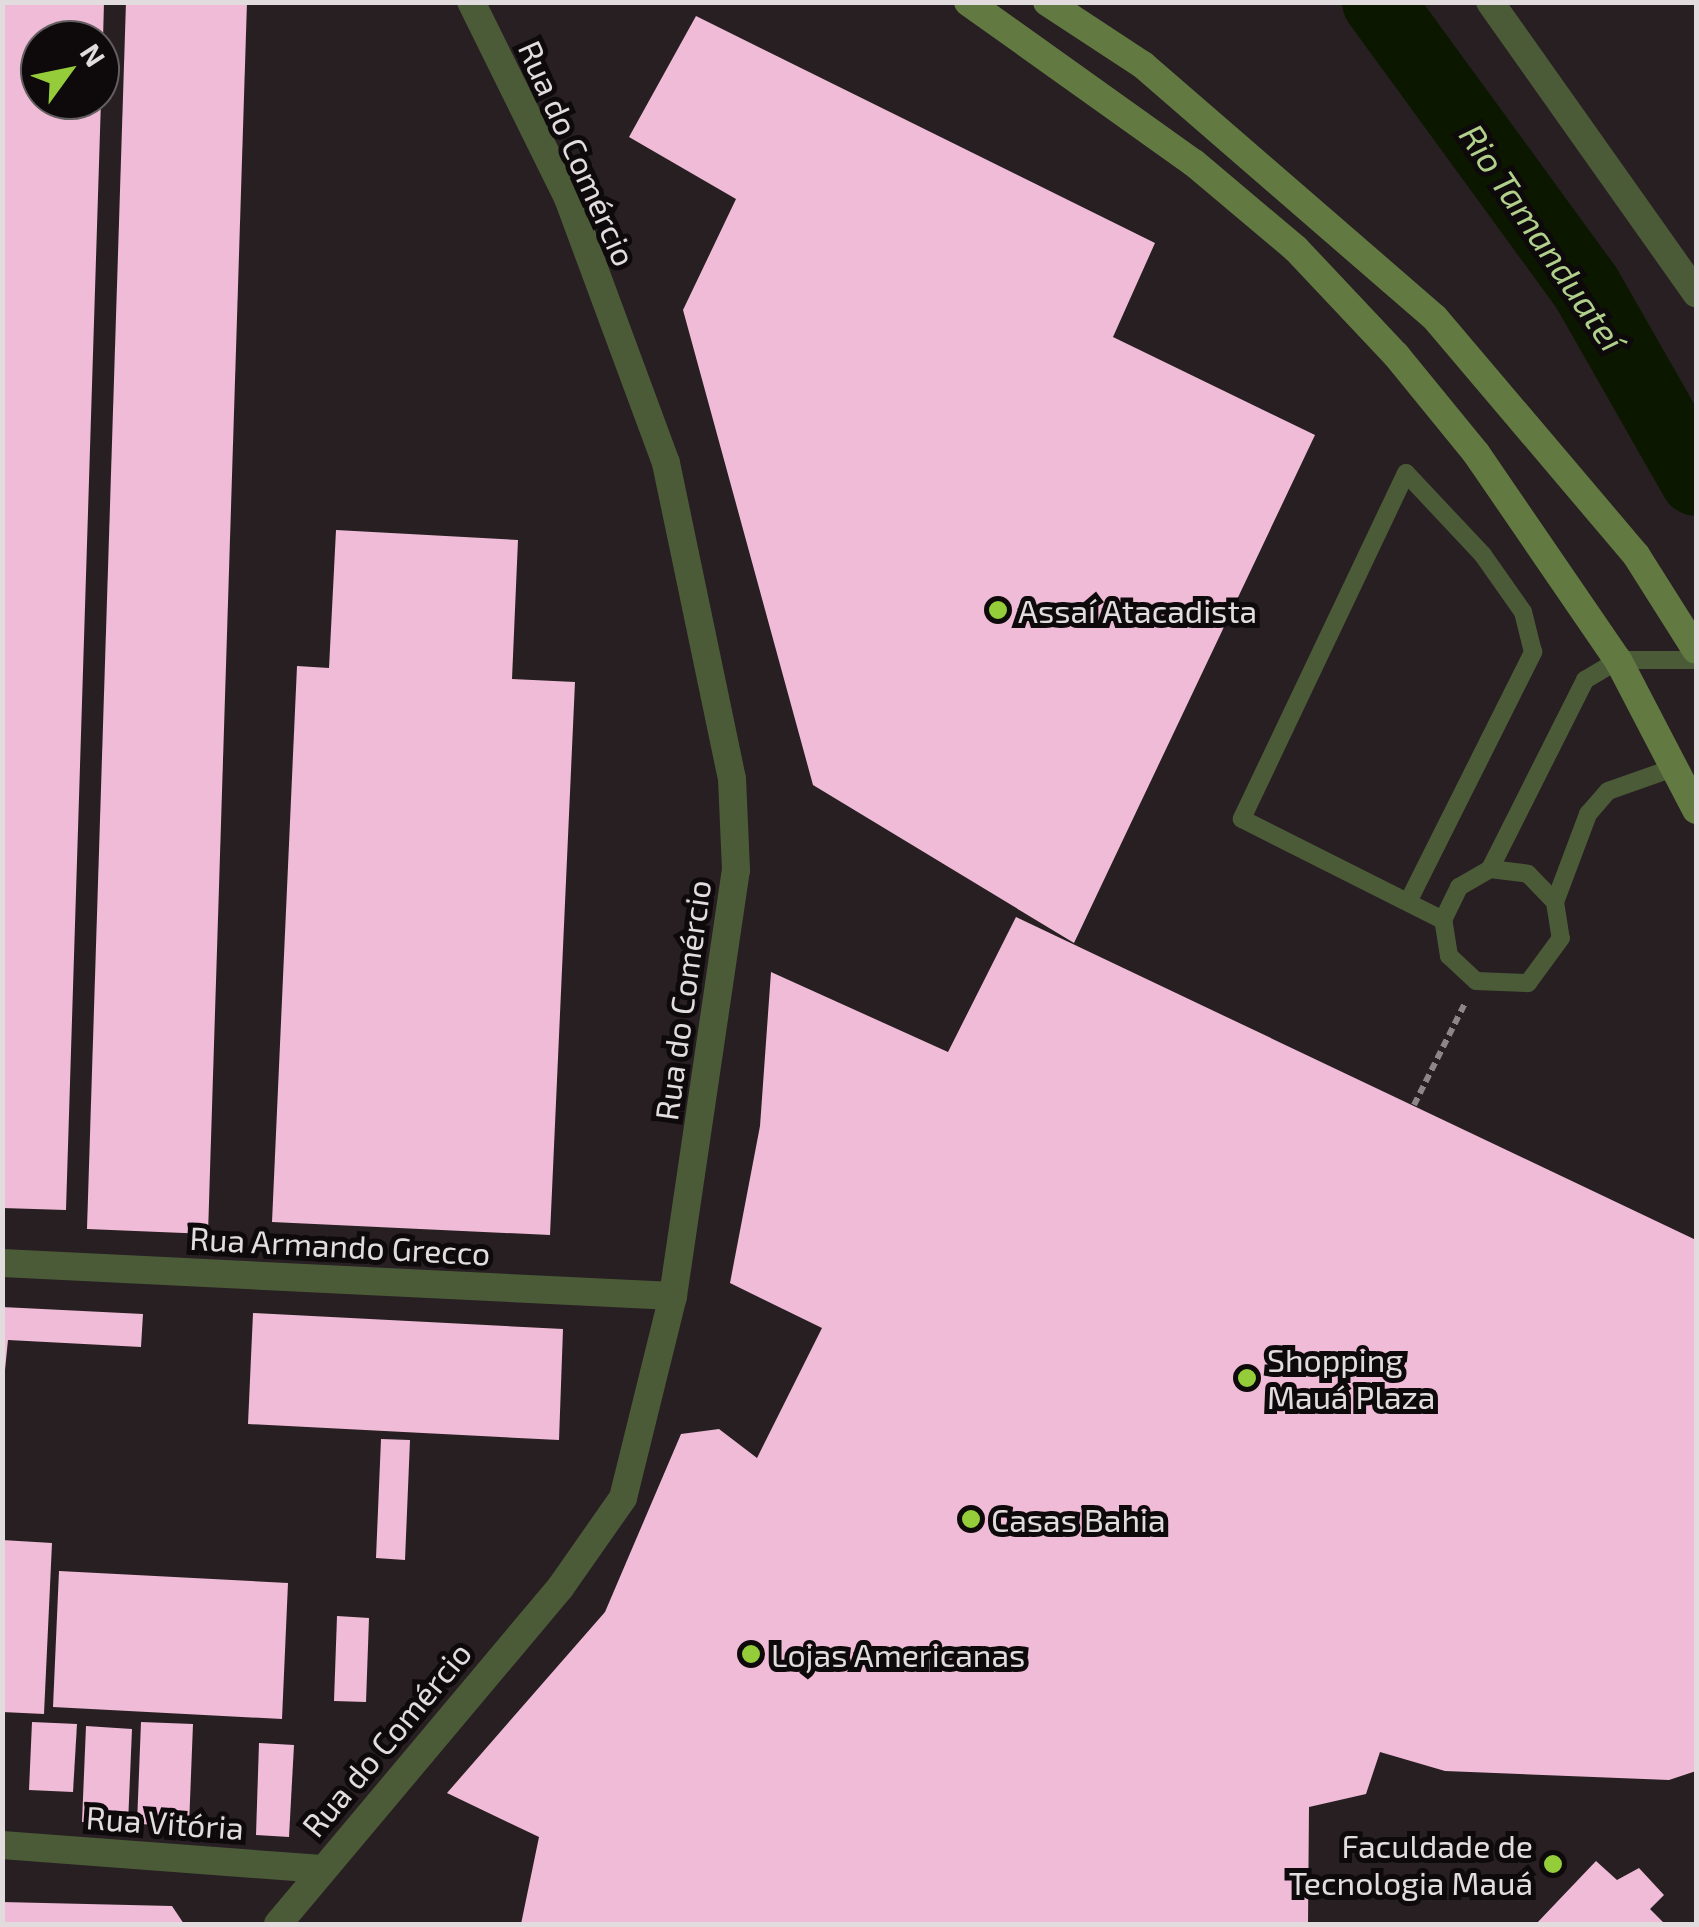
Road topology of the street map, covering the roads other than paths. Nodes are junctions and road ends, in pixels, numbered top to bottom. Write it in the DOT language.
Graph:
graph roads {
  1 [pos="471,2"];
  2 [pos="968,2"];
  3 [pos="1048,2"];
  4 [pos="1490,2"];
  5 [pos="1696,293"];
  6 [pos="1696,650"];
  7 [pos="1618,660"];
  8 [pos="1696,660"];
  9 [pos="1676,767"];
  10 [pos="1696,810"];
  11 [pos="1490,869"];
  12 [pos="1408,902"];
  13 [pos="1556,902"];
  14 [pos="1443,920"];
  15 [pos="2,1264"];
  16 [pos="674,1296"];
  17 [pos="2,1845"];
  18 [pos="322,1870"];
  19 [pos="278,1924"];
  1 -- 16 [label="street, Rua do Comércio"];
  2 -- 7 [label="main road"];
  3 -- 6 [label="main road"];
  4 -- 5 [label="street"];
  7 -- 8 [label="lane"];
  7 -- 9 [label="main road"];
  7 -- 11 [label="lane"];
  9 -- 10 [label="main road"];
  9 -- 13 [label="lane"];
  11 -- 13 [label="lane"];
  11 -- 14 [label="lane"];
  12 -- 12 [label="lane"];
  12 -- 14 [label="lane"];
  13 -- 14 [label="lane"];
  15 -- 16 [label="street, Rua Armando Grecco"];
  16 -- 18 [label="street, Rua do Comércio"];
  17 -- 18 [label="street, Rua Vitória"];
  18 -- 19 [label="street, Rua do Comércio"];
}
